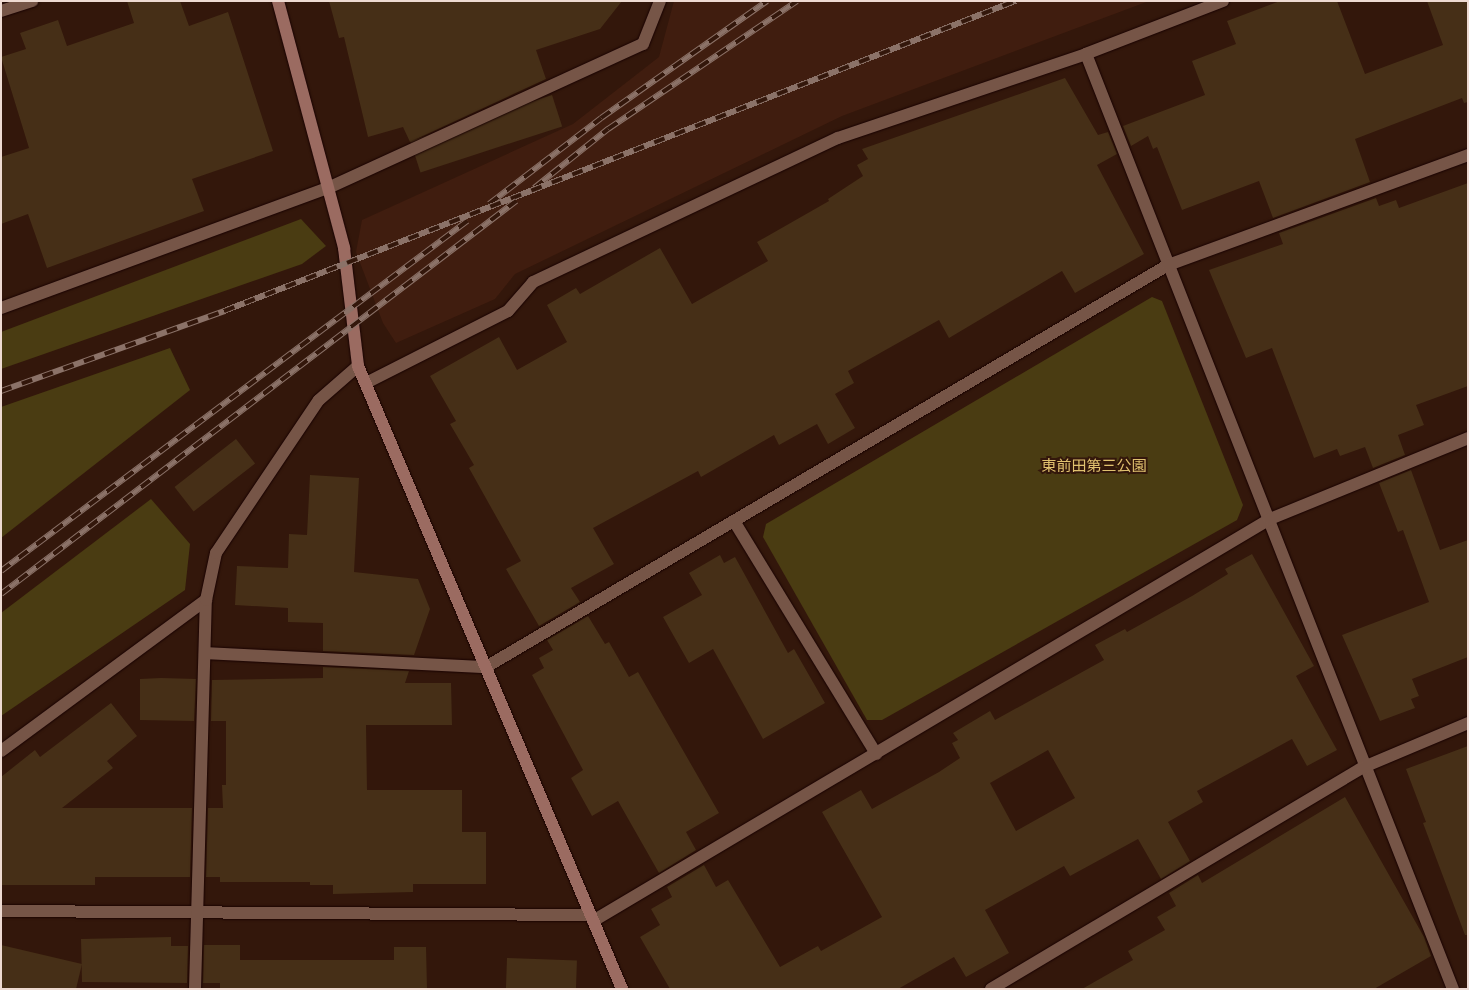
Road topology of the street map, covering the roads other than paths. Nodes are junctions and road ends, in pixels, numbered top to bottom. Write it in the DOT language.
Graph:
graph roads {
  1 [pos="32,1"];
  2 [pos="278,1"];
  3 [pos="660,1"];
  4 [pos="1223,1"];
  5 [pos="1,11"];
  6 [pos="1086,54"];
  7 [pos="1468,155"];
  8 [pos="328,188"];
  9 [pos="1168,265"];
  10 [pos="1,308"];
  11 [pos="358,366"];
  12 [pos="366,383"];
  13 [pos="1468,438"];
  14 [pos="1270,519"];
  15 [pos="734,521"];
  16 [pos="206,600"];
  17 [pos="205,653"];
  18 [pos="486,667"];
  19 [pos="1468,724"];
  20 [pos="1,751"];
  21 [pos="876,754"];
  22 [pos="1364,767"];
  23 [pos="1,910"];
  24 [pos="198,912"];
  25 [pos="592,918"];
  26 [pos="195,989"];
  27 [pos="622,989"];
  28 [pos="992,989"];
  29 [pos="1452,989"];
  1 -- 5 [label="street"];
  2 -- 8 [label="street"];
  3 -- 8 [label="street"];
  4 -- 6 [label="street"];
  6 -- 9 [label="street"];
  6 -- 12 [label="street"];
  7 -- 9 [label="street"];
  8 -- 10 [label="street"];
  8 -- 11 [label="street"];
  9 -- 14 [label="street"];
  9 -- 15 [label="street"];
  11 -- 12 [label="street"];
  11 -- 16 [label="street"];
  12 -- 18 [label="street"];
  13 -- 14 [label="street"];
  14 -- 21 [label="street"];
  14 -- 22 [label="street"];
  15 -- 18 [label="street"];
  15 -- 21 [label="street"];
  16 -- 17 [label="street"];
  16 -- 20 [label="street"];
  17 -- 18 [label="street"];
  17 -- 24 [label="street"];
  18 -- 25 [label="street"];
  19 -- 22 [label="street"];
  21 -- 25 [label="street"];
  22 -- 28 [label="street"];
  22 -- 29 [label="street"];
  23 -- 24 [label="street"];
  24 -- 25 [label="street"];
  24 -- 26 [label="street"];
  25 -- 27 [label="street"];
}
